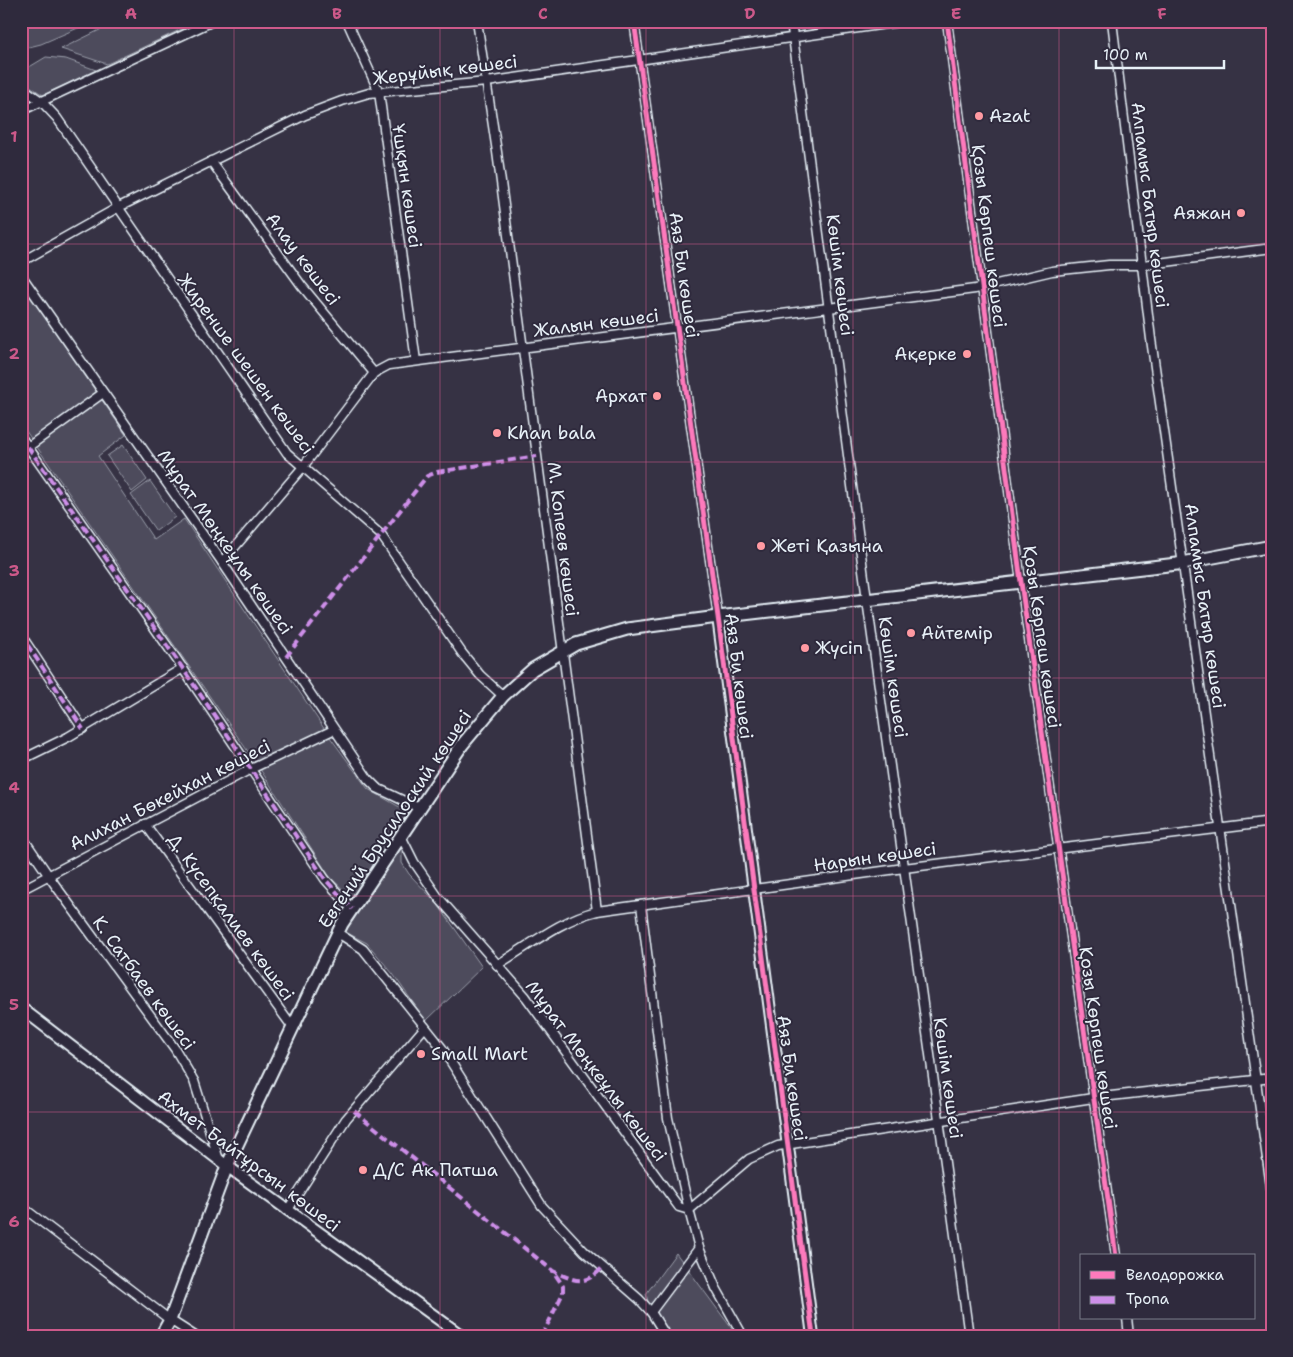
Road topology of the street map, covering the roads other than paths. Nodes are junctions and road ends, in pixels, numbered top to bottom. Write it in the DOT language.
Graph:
graph roads {
  1 [pos="213,21"];
  2 [pos="347,21"];
  3 [pos="477,21"];
  4 [pos="634,21"];
  5 [pos="791,21"];
  6 [pos="907,21"];
  7 [pos="948,21"];
  8 [pos="1112,21"];
  9 [pos="1271,21"];
  10 [pos="1272,27"];
  11 [pos="794,38"];
  12 [pos="640,60"];
  13 [pos="487,82"];
  14 [pos="21,87"];
  15 [pos="379,92"];
  16 [pos="41,101"];
  17 [pos="21,110"];
  18 [pos="211,161"];
  19 [pos="117,208"];
  20 [pos="1272,248"];
  21 [pos="21,262"];
  22 [pos="1143,265"];
  23 [pos="21,275"];
  24 [pos="982,287"];
  25 [pos="828,306"];
  26 [pos="677,329"];
  27 [pos="523,347"];
  28 [pos="416,361"];
  29 [pos="374,373"];
  30 [pos="103,393"];
  31 [pos="21,437"];
  32 [pos="24,449"];
  33 [pos="302,468"];
  34 [pos="1272,546"];
  35 [pos="222,562"];
  36 [pos="1184,564"];
  37 [pos="1021,582"];
  38 [pos="867,600"];
  39 [pos="718,617"];
  40 [pos="21,635"];
  41 [pos="562,651"];
  42 [pos="183,668"];
  43 [pos="503,696"];
  44 [pos="83,729"];
  45 [pos="333,730"];
  46 [pos="21,760"];
  47 [pos="250,769"];
  48 [pos="419,808"];
  49 [pos="1272,822"];
  50 [pos="145,824"];
  51 [pos="1221,830"];
  52 [pos="21,835"];
  53 [pos="401,836"];
  54 [pos="1058,848"];
  55 [pos="904,868"];
  56 [pos="48,875"];
  57 [pos="21,890"];
  58 [pos="753,890"];
  59 [pos="642,905"];
  60 [pos="352,909"];
  61 [pos="597,912"];
  62 [pos="338,933"];
  63 [pos="497,966"];
  64 [pos="21,1008"];
  65 [pos="425,1027"];
  66 [pos="293,1028"];
  67 [pos="1272,1078"];
  68 [pos="1256,1080"];
  69 [pos="1093,1098"];
  70 [pos="940,1123"];
  71 [pos="787,1144"];
  72 [pos="223,1163"];
  73 [pos="1272,1194"];
  74 [pos="21,1206"];
  75 [pos="689,1210"];
  76 [pos="287,1211"];
  77 [pos="699,1248"];
  78 [pos="1116,1254"];
  79 [pos="651,1312"];
  80 [pos="170,1320"];
  81 [pos="1126,1320"];
  82 [pos="161,1336"];
  83 [pos="195,1336"];
  84 [pos="462,1336"];
  85 [pos="666,1336"];
  86 [pos="743,1336"];
  87 [pos="813,1336"];
  88 [pos="969,1336"];
  89 [pos="1129,1336"];
  1 -- 16 [label="street"];
  2 -- 15 [label="street, Ұшқын көшесі"];
  3 -- 13 [label="street, М. Копеев көшесі"];
  4 -- 12 [label="street, Аяз Би көшесі"];
  5 -- 11 [label="street, Көшім көшесі"];
  6 -- 11 [label="street, Жерұйық көшесі"];
  7 -- 24 [label="street, Қозы Көрпеш көшесі"];
  8 -- 22 [label="street, Алпамыс Батыр көшесі"];
  9 -- 10 [label="street"];
  11 -- 12 [label="street, Жерұйық көшесі"];
  11 -- 25 [label="street, Көшім көшесі"];
  12 -- 13 [label="street, Жерұйық көшесі"];
  12 -- 26 [label="street, Аяз Би көшесі"];
  13 -- 15 [label="street, Жерұйық көшесі"];
  13 -- 27 [label="street, М. Копеев көшесі"];
  14 -- 16 [label="street, Жиренше шешен көшесі"];
  15 -- 18 [label="street, Жерұйық көшесі"];
  15 -- 28 [label="street, Ұшқын көшесі"];
  16 -- 17 [label="street"];
  16 -- 19 [label="street, Жиренше шешен көшесі"];
  18 -- 19 [label="street, Жерұйық көшесі"];
  18 -- 29 [label="street, Алау көшесі"];
  19 -- 21 [label="street, Жерұйық көшесі"];
  19 -- 33 [label="street, Жиренше шешен көшесі"];
  20 -- 22 [label="street, Жалын көшесі"];
  22 -- 24 [label="street, Жалын көшесі"];
  22 -- 36 [label="street, Алпамыс Батыр көшесі"];
  23 -- 30 [label="street, Мұрат Мөңкеұлы көшесі"];
  24 -- 25 [label="street, Жалын көшесі"];
  24 -- 37 [label="street, Қозы Көрпеш көшесі"];
  25 -- 26 [label="street, Жалын көшесі"];
  25 -- 38 [label="street, Көшім көшесі"];
  26 -- 27 [label="street, Жалын көшесі"];
  26 -- 39 [label="street, Аяз Би көшесі"];
  27 -- 28 [label="street, Жалын көшесі"];
  27 -- 41 [label="street, М. Копеев көшесі"];
  28 -- 29 [label="street, Жалын көшесі"];
  29 -- 33 [label="street"];
  30 -- 32 [label="street"];
  30 -- 35 [label="street, Мұрат Мөңкеұлы көшесі"];
  31 -- 32 [label="street"];
  32 -- 42 [label="street"];
  33 -- 35 [label="street"];
  33 -- 43 [label="street, Жиренше шешен көшесі"];
  34 -- 36 [label="main road, Евгений Брусилоский көшесі"];
  35 -- 45 [label="street, Мұрат Мөңкеұлы көшесі"];
  36 -- 37 [label="main road, Евгений Брусилоский көшесі"];
  36 -- 51 [label="street, Алпамыс Батыр көшесі"];
  37 -- 38 [label="main road, Евгений Брусилоский көшесі"];
  37 -- 54 [label="street, Қозы Көрпеш көшесі"];
  38 -- 39 [label="main road, Евгений Брусилоский көшесі"];
  38 -- 55 [label="street, Көшім көшесі"];
  39 -- 41 [label="main road, Евгений Брусилоский көшесі"];
  39 -- 58 [label="street, Аяз Би көшесі"];
  40 -- 44 [label="street"];
  41 -- 43 [label="main road, Евгений Брусилоский көшесі"];
  41 -- 61 [label="street, М. Копеев көшесі"];
  42 -- 44 [label="street"];
  42 -- 47 [label="street"];
  43 -- 48 [label="main road, Евгений Брусилоский көшесі"];
  44 -- 46 [label="street"];
  45 -- 47 [label="street, Алихан Бөкейхан көшесі"];
  45 -- 48 [label="street, Мұрат Мөңкеұлы көшесі"];
  47 -- 50 [label="street, Алихан Бөкейхан көшесі"];
  47 -- 60 [label="street"];
  48 -- 53 [label="main road, Евгений Брусилоский көшесі"];
  49 -- 51 [label="street, Нарын көшесі"];
  50 -- 56 [label="street, Алихан Бөкейхан көшесі"];
  50 -- 66 [label="street, Д. Күсепқалиев көшесі"];
  51 -- 54 [label="street, Нарын көшесі"];
  51 -- 68 [label="street, Алпамыс Батыр көшесі"];
  52 -- 56 [label="street, К. Сатбаев көшесі"];
  53 -- 60 [label="main road, Евгений Брусилоский көшесі"];
  53 -- 63 [label="street, Мұрат Мөңкеұлы көшесі"];
  54 -- 55 [label="street, Нарын көшесі"];
  54 -- 69 [label="street, Қозы Көрпеш көшесі"];
  55 -- 58 [label="street, Нарын көшесі"];
  55 -- 70 [label="street, Көшім көшесі"];
  56 -- 57 [label="street, Алихан Бөкейхан көшесі"];
  56 -- 72 [label="street, К. Сатбаев көшесі"];
  58 -- 59 [label="street, Нарын көшесі"];
  58 -- 71 [label="street, Аяз Би көшесі"];
  59 -- 61 [label="street, Нарын көшесі"];
  59 -- 75 [label="street"];
  60 -- 62 [label="main road, Евгений Брусилоский көшесі"];
  61 -- 63 [label="street, Нарын көшесі"];
  62 -- 65 [label="street"];
  62 -- 66 [label="main road, Евгений Брусилоский көшесі"];
  63 -- 75 [label="street, Мұрат Мөңкеұлы көшесі"];
  64 -- 72 [label="street, Ахмет Байтұрсын көшесі"];
  65 -- 76 [label="street"];
  65 -- 79 [label="street"];
  66 -- 72 [label="main road, Евгений Брусилоский көшесі"];
  67 -- 68 [label="street"];
  68 -- 69 [label="street"];
  68 -- 73 [label="street, Алпамыс Батыр көшесі"];
  69 -- 70 [label="street"];
  69 -- 78 [label="street, Қозы Көрпеш көшесі"];
  70 -- 71 [label="street"];
  70 -- 88 [label="street, Көшім көшесі"];
  71 -- 75 [label="street"];
  71 -- 87 [label="street, Аяз Би көшесі"];
  72 -- 76 [label="street, Ахмет Байтұрсын көшесі"];
  72 -- 80 [label="main road, Евгений Брусилоский көшесі"];
  74 -- 80 [label="street"];
  75 -- 77 [label="street"];
  76 -- 84 [label="street, Ахмет Байтұрсын көшесі"];
  77 -- 79 [label="street"];
  77 -- 86 [label="street"];
  79 -- 85 [label="street"];
  80 -- 82 [label="main road, Евгений Брусилоский көшесі"];
  80 -- 83 [label="street"];
  81 -- 89 [label="street"];
}
